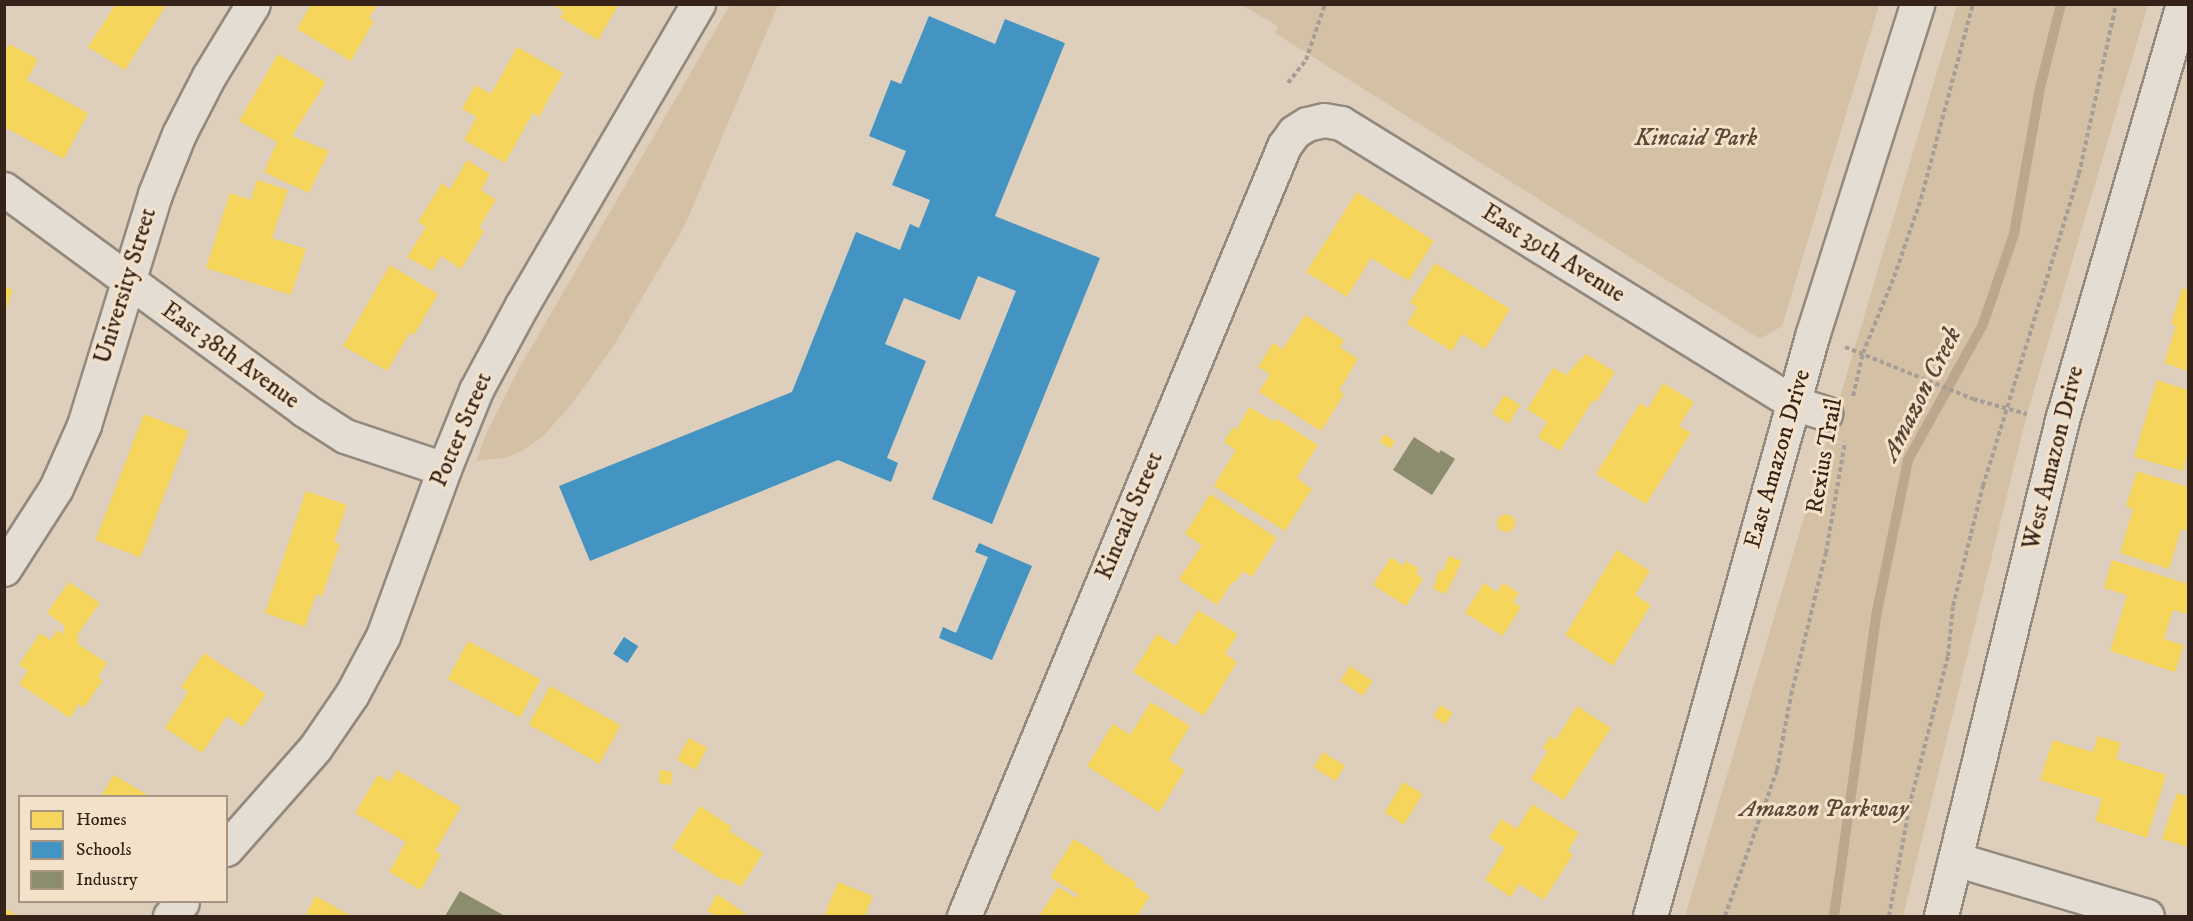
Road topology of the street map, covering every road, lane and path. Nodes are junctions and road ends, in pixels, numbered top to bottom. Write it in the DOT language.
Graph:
graph roads {
  1 [pos="253,4"];
  2 [pos="698,4"];
  3 [pos="1325,4"];
  4 [pos="1917,4"];
  5 [pos="1973,4"];
  6 [pos="2116,4"];
  7 [pos="2183,4"];
  8 [pos="1287,83"];
  9 [pos="1307,124"];
  10 [pos="4,189"];
  11 [pos="127,281"];
  12 [pos="1845,347"];
  13 [pos="1863,353"];
  14 [pos="1794,403"];
  15 [pos="2007,407"];
  16 [pos="1838,410"];
  17 [pos="2027,414"];
  18 [pos="1845,440"];
  19 [pos="444,469"];
  20 [pos="4,569"];
  21 [pos="228,847"];
  22 [pos="1955,859"];
  23 [pos="181,903"];
  24 [pos="170,916"];
  25 [pos="964,916"];
  26 [pos="1650,916"];
  27 [pos="1725,916"];
  28 [pos="1888,916"];
  29 [pos="1941,916"];
  30 [pos="2147,916"];
  1 -- 11 [label="street, University Street"];
  2 -- 19 [label="street, Potter Street"];
  3 -- 8 [label="path"];
  4 -- 14 [label="street, East Amazon Drive"];
  5 -- 13 [label="path, Rexius Trail"];
  6 -- 15 [label="path"];
  7 -- 22 [label="street, West Amazon Drive"];
  9 -- 14 [label="street, East 39th Avenue"];
  9 -- 25 [label="street, Kincaid Street"];
  10 -- 11 [label="street, East 38th Avenue"];
  11 -- 19 [label="street, East 38th Avenue"];
  11 -- 20 [label="street, University Street"];
  12 -- 13 [label="path"];
  13 -- 15 [label="path"];
  13 -- 16 [label="path, Rexius Trail"];
  14 -- 16 [label="street, East 39th Avenue"];
  14 -- 26 [label="street, East Amazon Drive"];
  15 -- 17 [label="path"];
  15 -- 28 [label="path"];
  18 -- 27 [label="path, Rexius Trail"];
  19 -- 21 [label="street, Potter Street"];
  22 -- 29 [label="street, West Amazon Drive"];
  22 -- 30 [label="street"];
  23 -- 24 [label="street"];
}
